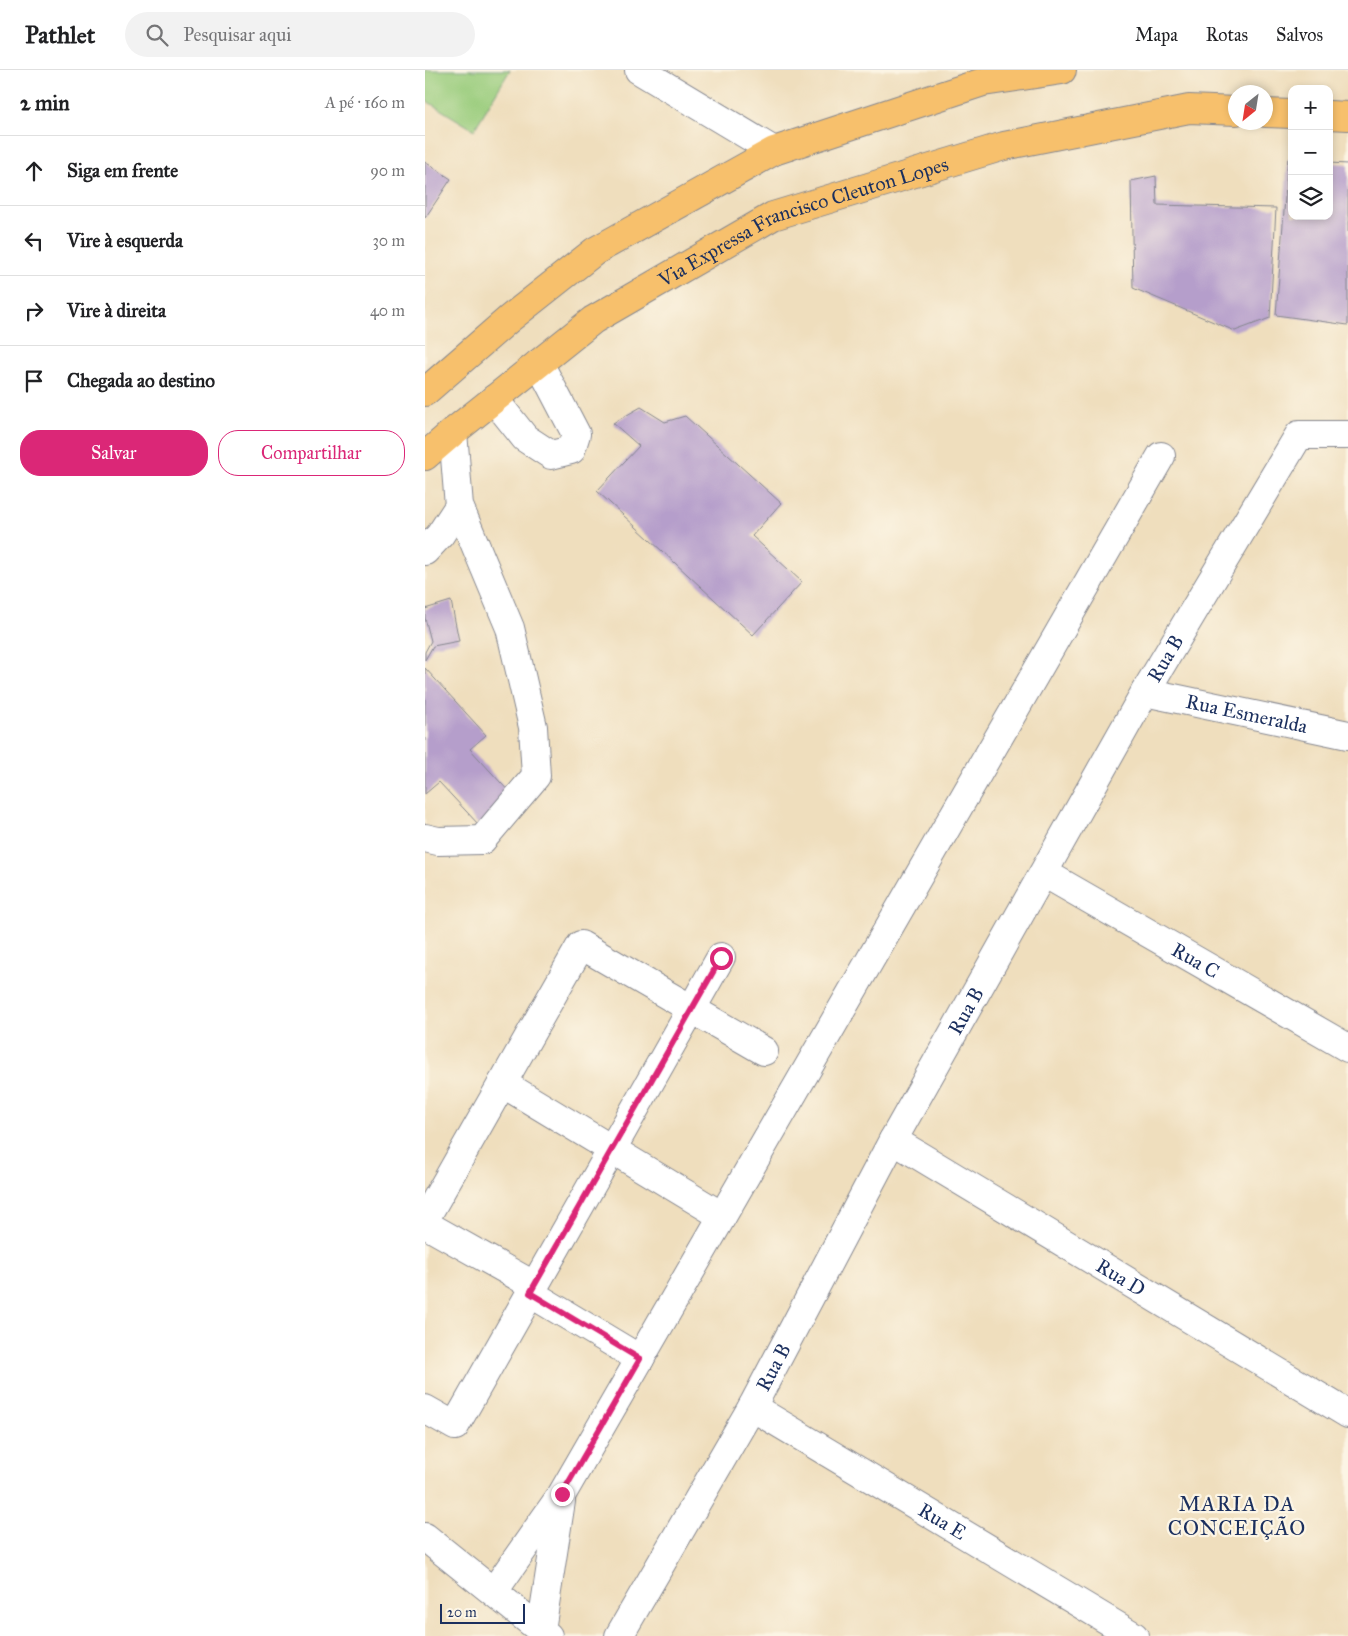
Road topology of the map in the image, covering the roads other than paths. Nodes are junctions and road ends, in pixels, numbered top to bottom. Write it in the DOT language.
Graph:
graph roads {
  1 [pos="639,70"];
  2 [pos="1062,70"];
  3 [pos="1228,111"];
  4 [pos="1273,113"];
  5 [pos="1288,114"];
  6 [pos="1333,115"];
  7 [pos="1348,116"];
  8 [pos="774,151"];
  9 [pos="539,364"];
  10 [pos="425,392"];
  11 [pos="494,399"];
  12 [pos="453,432"];
  13 [pos="1348,435"];
  14 [pos="425,456"];
  15 [pos="1161,456"];
  16 [pos="459,506"];
  17 [pos="425,551"];
  18 [pos="1145,692"];
  19 [pos="1348,736"];
  20 [pos="425,838"];
  21 [pos="1044,873"];
  22 [pos="721,958"];
  23 [pos="692,1009"];
  24 [pos="1348,1048"];
  25 [pos="764,1051"];
  26 [pos="502,1083"];
  27 [pos="893,1140"];
  28 [pos="612,1150"];
  29 [pos="723,1216"];
  30 [pos="425,1218"];
  31 [pos="425,1224"];
  32 [pos="533,1290"];
  33 [pos="640,1359"];
  34 [pos="752,1407"];
  35 [pos="425,1409"];
  36 [pos="1348,1414"];
  37 [pos="562,1494"];
  38 [pos="425,1537"];
  39 [pos="494,1591"];
  40 [pos="545,1633"];
  41 [pos="619,1636"];
  42 [pos="1134,1636"];
  1 -- 8 [label="street"];
  2 -- 8 [label="highway"];
  3 -- 9 [label="highway, Via Expressa Francisco Cleuton Lopes"];
  4 -- 5 [label="highway"];
  6 -- 7 [label="highway"];
  8 -- 10 [label="highway"];
  9 -- 11 [label="highway, Via Expressa Francisco Cleuton Lopes"];
  9 -- 11 [label="street"];
  11 -- 12 [label="highway, Via Expressa Francisco Cleuton Lopes"];
  12 -- 14 [label="highway, Via Expressa Francisco Cleuton Lopes"];
  12 -- 16 [label="street"];
  13 -- 18 [label="street, Rua B"];
  15 -- 29 [label="street"];
  16 -- 17 [label="street"];
  16 -- 20 [label="street"];
  18 -- 19 [label="street, Rua Esmeralda"];
  18 -- 21 [label="street, Rua B"];
  21 -- 24 [label="street, Rua C"];
  21 -- 27 [label="street, Rua B"];
  22 -- 23 [label="street"];
  23 -- 25 [label="street"];
  23 -- 26 [label="street"];
  23 -- 28 [label="street"];
  26 -- 28 [label="street"];
  26 -- 30 [label="street"];
  27 -- 34 [label="street, Rua B"];
  27 -- 36 [label="street, Rua D"];
  28 -- 29 [label="street"];
  28 -- 32 [label="street"];
  29 -- 33 [label="street"];
  31 -- 32 [label="street"];
  32 -- 33 [label="street"];
  32 -- 35 [label="street"];
  33 -- 37 [label="street"];
  34 -- 41 [label="street, Rua B"];
  34 -- 42 [label="street, Rua E"];
  37 -- 39 [label="street"];
  37 -- 40 [label="street"];
  38 -- 39 [label="street"];
  39 -- 40 [label="street"];
}
